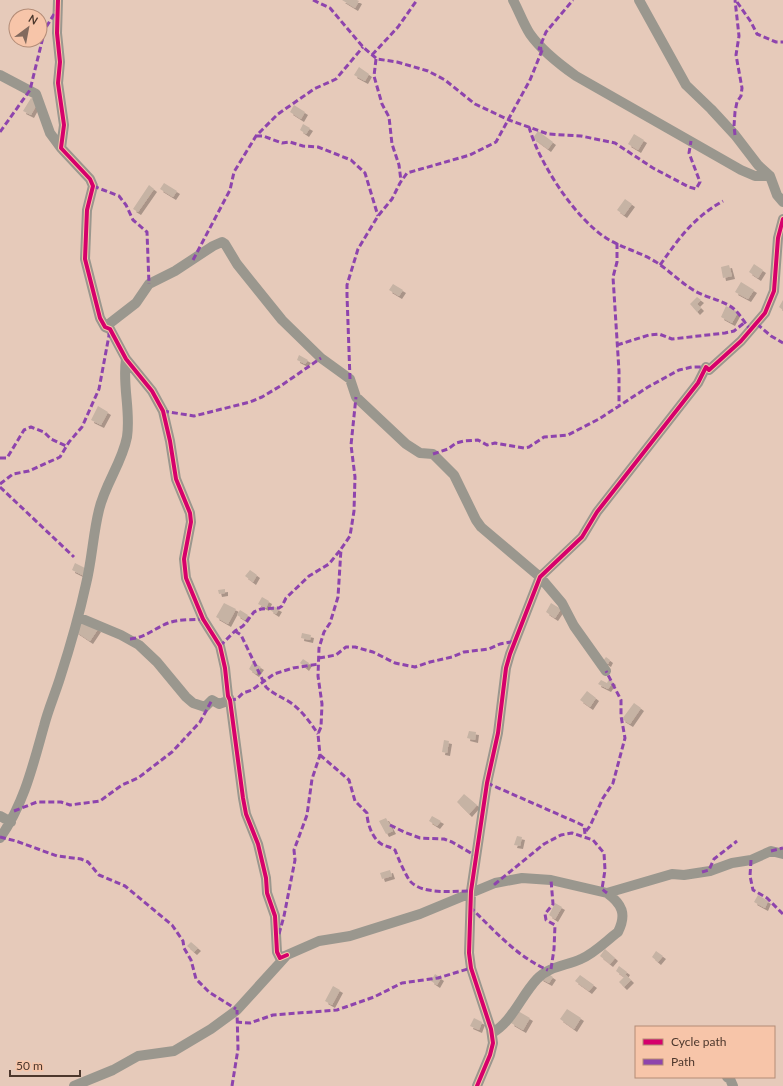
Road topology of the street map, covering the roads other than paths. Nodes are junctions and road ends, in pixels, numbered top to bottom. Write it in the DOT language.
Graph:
graph roads {
  1 [pos="58,0"];
  2 [pos="513,0"];
  3 [pos="639,0"];
  4 [pos="0,75"];
  5 [pos="61,148"];
  6 [pos="770,176"];
  7 [pos="783,202"];
  8 [pos="783,218"];
  9 [pos="778,291"];
  10 [pos="105,327"];
  11 [pos="126,358"];
  12 [pos="540,577"];
  13 [pos="78,617"];
  14 [pos="606,671"];
  15 [pos="230,700"];
  16 [pos="0,816"];
  17 [pos="11,822"];
  18 [pos="0,838"];
  19 [pos="783,854"];
  20 [pos="471,891"];
  21 [pos="608,893"];
  22 [pos="287,954"];
  23 [pos="492,1033"];
  24 [pos="74,1086"];
  25 [pos="477,1086"];
  1 -- 5 [label="street"];
  2 -- 6 [label="street"];
  3 -- 6 [label="street"];
  4 -- 5 [label="street"];
  5 -- 10 [label="street"];
  6 -- 7 [label="street"];
  8 -- 9 [label="street"];
  9 -- 12 [label="street"];
  10 -- 11 [label="street"];
  10 -- 12 [label="street"];
  11 -- 13 [label="street"];
  11 -- 15 [label="street"];
  12 -- 14 [label="street"];
  12 -- 20 [label="street"];
  13 -- 15 [label="street"];
  13 -- 17 [label="street"];
  15 -- 22 [label="street"];
  16 -- 17 [label="street"];
  17 -- 18 [label="street"];
  19 -- 21 [label="street"];
  20 -- 21 [label="street"];
  20 -- 22 [label="street"];
  20 -- 23 [label="street"];
  21 -- 23 [label="street"];
  22 -- 24 [label="street"];
  23 -- 25 [label="street"];
}
